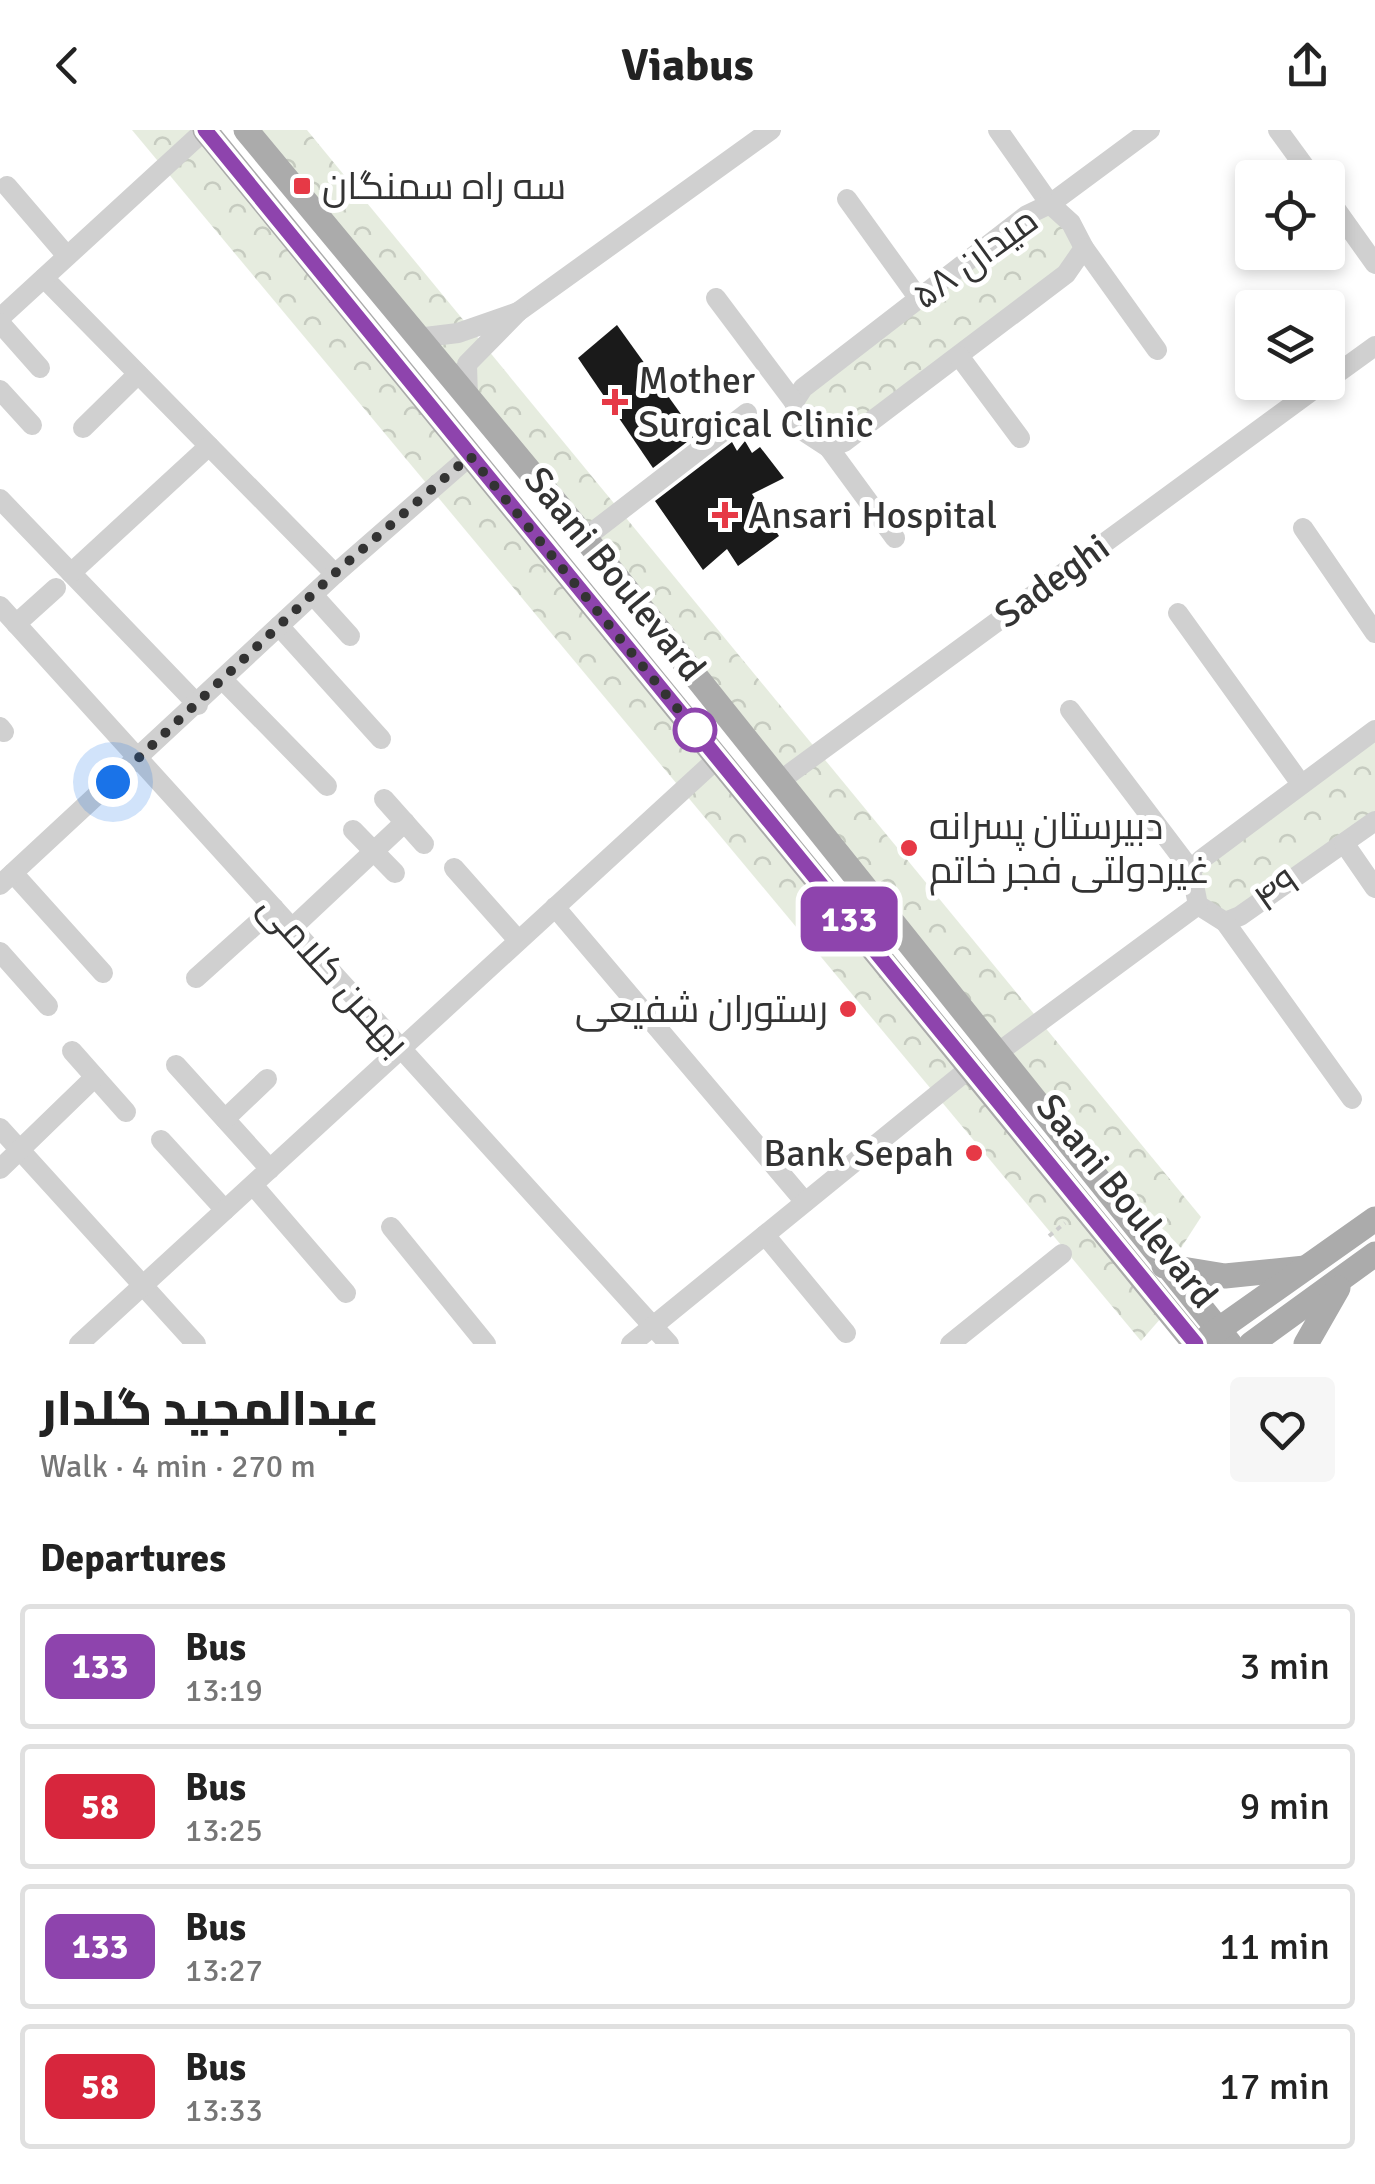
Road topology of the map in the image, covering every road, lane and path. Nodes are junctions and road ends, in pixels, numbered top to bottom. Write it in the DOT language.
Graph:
graph roads {
  1 [pos="205,130"];
  2 [pos="246,130"];
  3 [pos="771,130"];
  4 [pos="998,130"];
  5 [pos="1150,130"];
  6 [pos="1278,130"];
  7 [pos="1299,160"];
  8 [pos="6,186"];
  9 [pos="846,199"];
  10 [pos="1050,204"];
  11 [pos="1345,222"];
  12 [pos="1084,248"];
  13 [pos="68,256"];
  14 [pos="1375,264"];
  15 [pos="44,278"];
  16 [pos="716,298"];
  17 [pos="919,299"];
  18 [pos="518,312"];
  19 [pos="0,321"];
  20 [pos="418,338"];
  21 [pos="1375,346"];
  22 [pos="1157,350"];
  23 [pos="959,356"];
  24 [pos="1345,367"];
  25 [pos="40,368"];
  26 [pos="138,374"];
  27 [pos="0,390"];
  28 [pos="468,398"];
  29 [pos="1300,400"];
  30 [pos="794,402"];
  31 [pos="747,412"];
  32 [pos="32,425"];
  33 [pos="84,428"];
  34 [pos="497,433"];
  35 [pos="1020,438"];
  36 [pos="209,446"];
  37 [pos="830,448"];
  38 [pos="470,456"];
  39 [pos="0,499"];
  40 [pos="1303,528"];
  41 [pos="585,538"];
  42 [pos="895,538"];
  43 [pos="71,573"];
  44 [pos="334,574"];
  45 [pos="56,588"];
  46 [pos="313,595"];
  47 [pos="0,606"];
  48 [pos="1178,614"];
  49 [pos="16,624"];
  50 [pos="279,626"];
  51 [pos="1375,633"];
  52 [pos="350,636"];
  53 [pos="224,680"];
  54 [pos="198,705"];
  55 [pos="1070,710"];
  56 [pos="1375,730"];
  57 [pos="381,738"];
  58 [pos="718,758"];
  59 [pos="138,759"];
  60 [pos="780,780"];
  61 [pos="1302,784"];
  62 [pos="327,786"];
  63 [pos="384,798"];
  64 [pos="1375,821"];
  65 [pos="405,822"];
  66 [pos="353,830"];
  67 [pos="424,844"];
  68 [pos="1344,844"];
  69 [pos="375,852"];
  70 [pos="454,868"];
  71 [pos="1191,870"];
  72 [pos="395,874"];
  73 [pos="6,879"];
  74 [pos="1375,888"];
  75 [pos="1198,905"];
  76 [pos="556,907"];
  77 [pos="274,908"];
  78 [pos="1224,922"];
  79 [pos="292,928"];
  80 [pos="517,939"];
  81 [pos="0,952"];
  82 [pos="103,973"];
  83 [pos="196,978"];
  84 [pos="48,1006"];
  85 [pos="401,1049"];
  86 [pos="72,1050"];
  87 [pos="996,1054"];
  88 [pos="176,1065"];
  89 [pos="970,1068"];
  90 [pos="95,1077"];
  91 [pos="267,1079"];
  92 [pos="1352,1099"];
  93 [pos="126,1112"];
  94 [pos="224,1119"];
  95 [pos="0,1128"];
  96 [pos="161,1140"];
  97 [pos="20,1150"];
  98 [pos="0,1169"];
  99 [pos="270,1169"];
  100 [pos="253,1185"];
  101 [pos="805,1202"];
  102 [pos="1084,1208"];
  103 [pos="225,1210"];
  104 [pos="1375,1218"];
  105 [pos="390,1226"];
  106 [pos="765,1235"];
  107 [pos="1062,1254"];
  108 [pos="1375,1254"];
  109 [pos="1164,1266"];
  110 [pos="1305,1268"];
  111 [pos="1351,1271"];
  112 [pos="143,1286"];
  113 [pos="346,1293"];
  114 [pos="653,1326"];
  115 [pos="846,1333"];
  116 [pos="1211,1340"];
  117 [pos="79,1344"];
  118 [pos="196,1344"];
  119 [pos="486,1344"];
  120 [pos="631,1344"];
  121 [pos="668,1344"];
  122 [pos="950,1344"];
  123 [pos="1252,1344"];
  124 [pos="1306,1344"];
  1 -- 13 [label="street"];
  1 -- 38 [label="main road, Saani Boulevard"];
  2 -- 20 [label="main road, Saani Boulevard"];
  3 -- 18 [label="street"];
  4 -- 10 [label="street"];
  5 -- 10 [label="street"];
  6 -- 7 [label="street"];
  8 -- 13 [label="street"];
  9 -- 17 [label="street"];
  10 -- 12 [label="street, میدان ۵۸"];
  10 -- 17 [label="street, میدان ۵۸"];
  11 -- 14 [label="street"];
  12 -- 22 [label="street"];
  12 -- 23 [label="street, میدان ۵۸"];
  13 -- 15 [label="street"];
  15 -- 19 [label="street"];
  15 -- 26 [label="street"];
  16 -- 30 [label="street"];
  17 -- 30 [label="street, میدان ۵۸"];
  18 -- 20 [label="street"];
  18 -- 28 [label="street"];
  19 -- 25 [label="street"];
  20 -- 28 [label="main road, Saani Boulevard"];
  21 -- 24 [label="street, Sadeghi"];
  23 -- 35 [label="street"];
  23 -- 37 [label="street, میدان ۵۸"];
  26 -- 33 [label="street"];
  26 -- 36 [label="street"];
  27 -- 32 [label="street"];
  28 -- 34 [label="main road, Saani Boulevard"];
  29 -- 60 [label="street, Sadeghi"];
  30 -- 37 [label="street"];
  31 -- 41 [label="street"];
  34 -- 38 [label="main road"];
  34 -- 41 [label="main road, Saani Boulevard"];
  36 -- 43 [label="street"];
  36 -- 44 [label="street"];
  37 -- 42 [label="street"];
  38 -- 44 [label="street"];
  38 -- 58 [label="main road, Saani Boulevard"];
  39 -- 43 [label="street"];
  40 -- 51 [label="street"];
  41 -- 60 [label="main road, Saani Boulevard"];
  43 -- 54 [label="street"];
  44 -- 46 [label="street"];
  45 -- 49 [label="street"];
  46 -- 50 [label="street"];
  46 -- 52 [label="street"];
  47 -- 49 [label="street, بهمن کلامی"];
  48 -- 61 [label="street"];
  49 -- 59 [label="street, بهمن کلامی"];
  50 -- 53 [label="street"];
  50 -- 57 [label="street"];
  53 -- 54 [label="street"];
  53 -- 62 [label="street"];
  54 -- 59 [label="street"];
  55 -- 71 [label="street"];
  56 -- 61 [label="street, ۴۹"];
  58 -- 76 [label="street"];
  58 -- 89 [label="main road, Saani Boulevard"];
  59 -- 73 [label="street"];
  59 -- 77 [label="street, بهمن کلامی"];
  60 -- 87 [label="main road, Saani Boulevard"];
  61 -- 71 [label="street, ۴۹"];
  63 -- 65 [label="street"];
  64 -- 68 [label="street, ۴۹"];
  65 -- 67 [label="street"];
  65 -- 69 [label="street"];
  66 -- 69 [label="street"];
  68 -- 74 [label="street"];
  68 -- 78 [label="street, ۴۹"];
  69 -- 72 [label="street"];
  69 -- 79 [label="street"];
  70 -- 80 [label="street"];
  71 -- 75 [label="street, ۴۹"];
  73 -- 82 [label="street"];
  75 -- 78 [label="street, ۴۹"];
  75 -- 87 [label="street"];
  76 -- 80 [label="street"];
  76 -- 101 [label="street"];
  77 -- 79 [label="street, بهمن کلامی"];
  77 -- 83 [label="street"];
  78 -- 92 [label="street"];
  79 -- 85 [label="street, بهمن کلامی"];
  80 -- 85 [label="street"];
  81 -- 84 [label="street"];
  85 -- 99 [label="street"];
  85 -- 114 [label="street, بهمن کلامی"];
  86 -- 90 [label="street"];
  87 -- 109 [label="main road, Saani Boulevard"];
  88 -- 94 [label="street"];
  89 -- 101 [label="street"];
  89 -- 102 [label="main road, Saani Boulevard"];
  90 -- 93 [label="street"];
  90 -- 97 [label="street"];
  91 -- 94 [label="street"];
  94 -- 99 [label="street"];
  95 -- 97 [label="street"];
  96 -- 103 [label="street"];
  97 -- 98 [label="street"];
  97 -- 112 [label="street"];
  99 -- 100 [label="street"];
  100 -- 103 [label="street"];
  100 -- 113 [label="street"];
  101 -- 106 [label="street"];
  102 -- 107 [label="path"];
  102 -- 116 [label="main road, Saani Boulevard"];
  103 -- 112 [label="street"];
  104 -- 110 [label="main road"];
  105 -- 119 [label="street"];
  106 -- 114 [label="street"];
  106 -- 115 [label="street"];
  107 -- 122 [label="street"];
  108 -- 111 [label="main road"];
  109 -- 110 [label="main road"];
  109 -- 116 [label="main road, Saani Boulevard"];
  110 -- 116 [label="main road"];
  111 -- 123 [label="main road"];
  111 -- 124 [label="main road"];
  112 -- 117 [label="street"];
  112 -- 118 [label="street"];
  114 -- 120 [label="street"];
  114 -- 121 [label="street, بهمن کلامی"];
}
